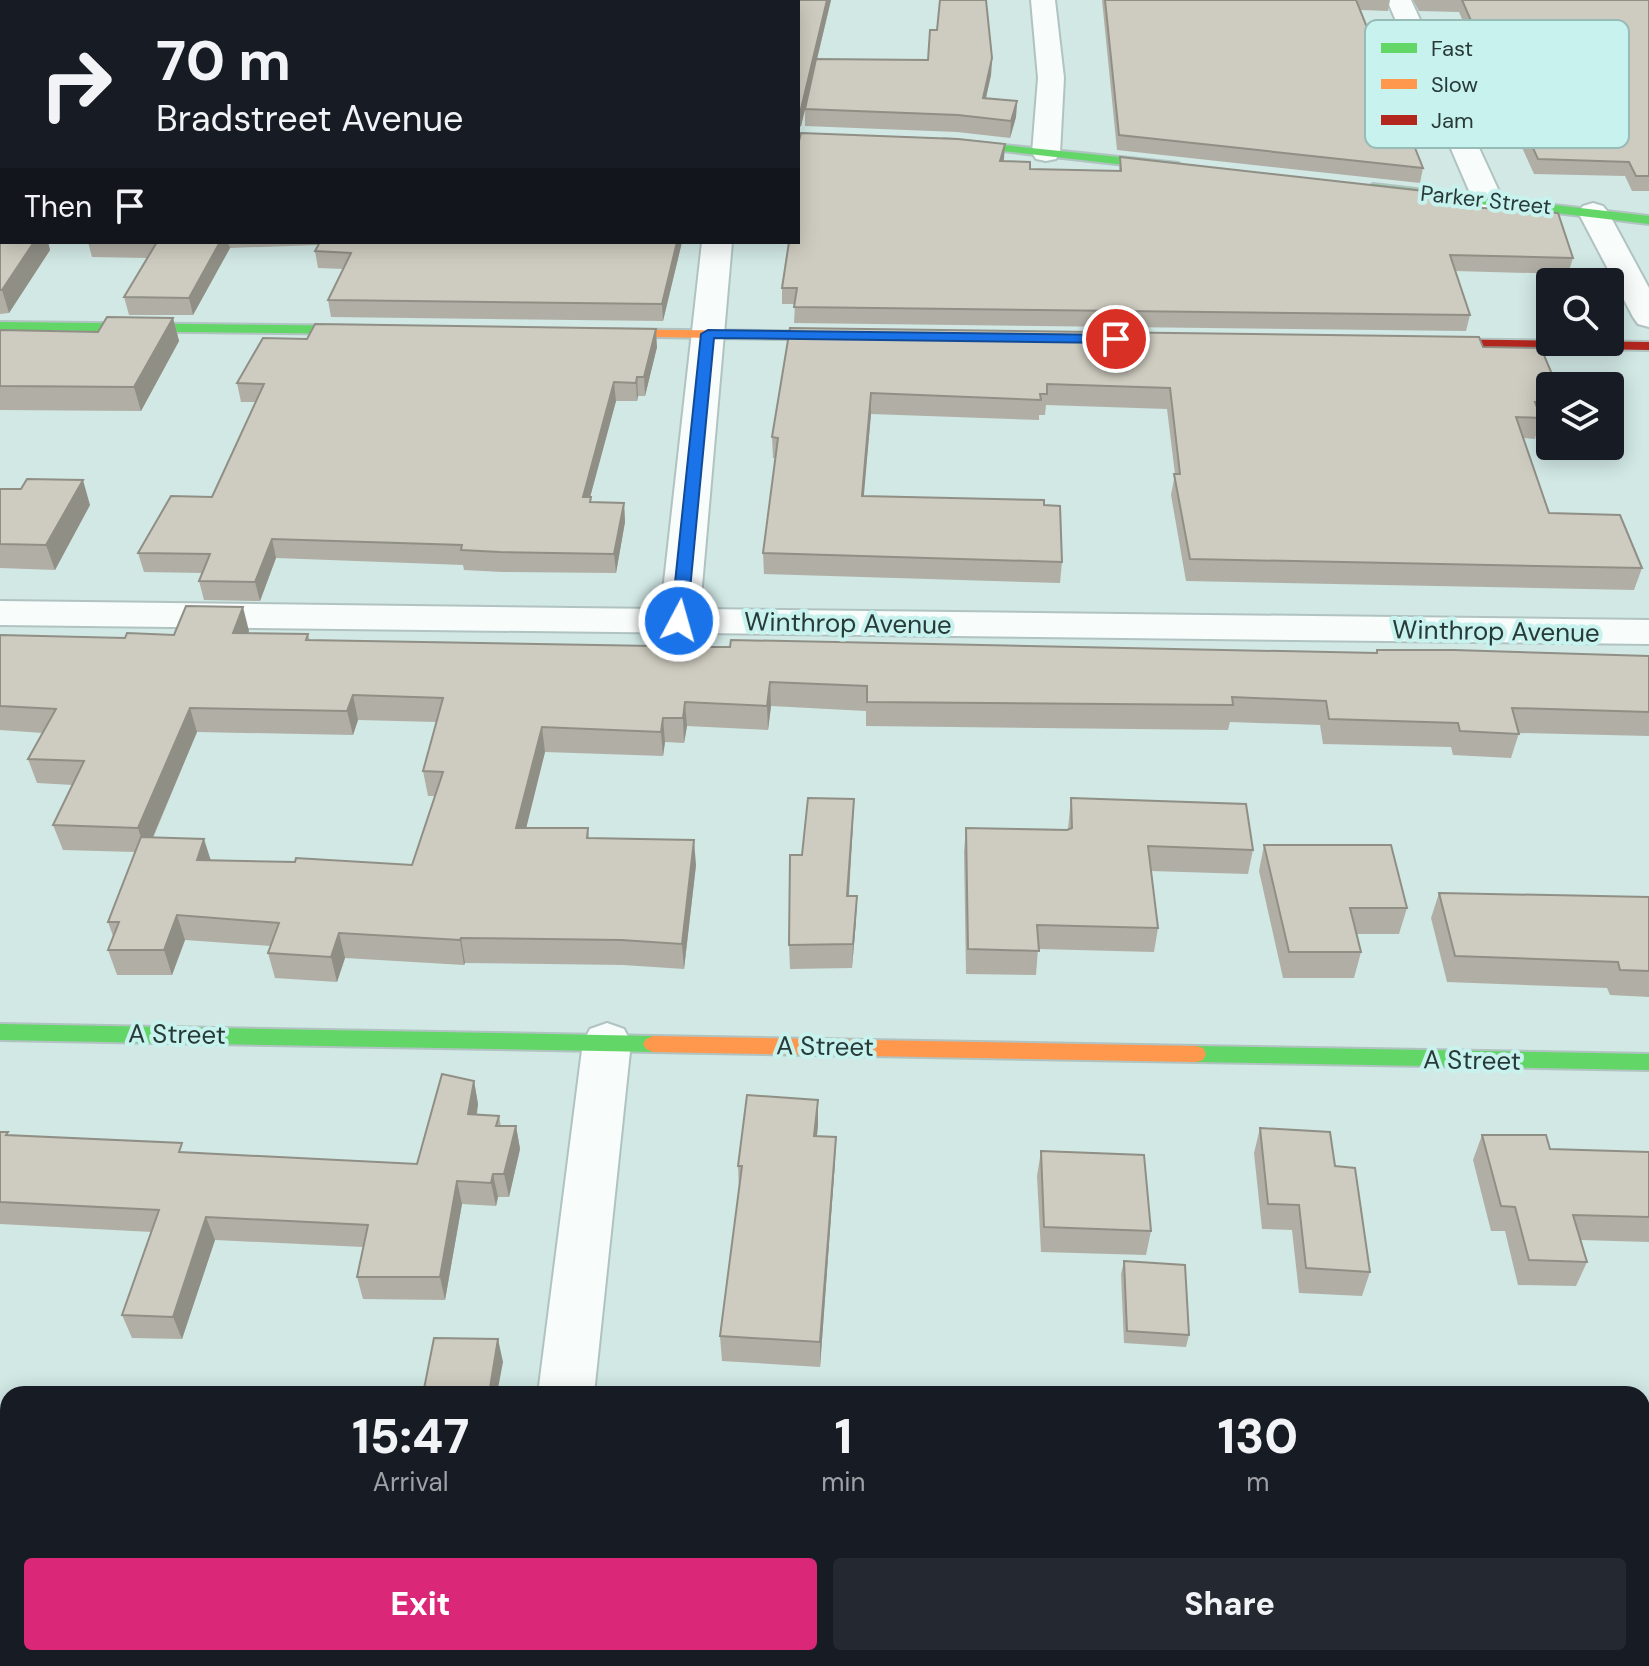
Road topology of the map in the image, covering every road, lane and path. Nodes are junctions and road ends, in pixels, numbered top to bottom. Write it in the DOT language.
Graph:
graph roads {
  1 [pos="1043,0"];
  2 [pos="1399,0"];
  3 [pos="1408,20"];
  4 [pos="927,141"];
  5 [pos="1465,148"];
  6 [pos="1046,153"];
  7 [pos="1204,170"];
  8 [pos="1362,186"];
  9 [pos="1488,200"];
  10 [pos="1593,212"];
  11 [pos="1649,220"];
  12 [pos="717,244"];
  13 [pos="1649,317"];
  14 [pos="0,326"];
  15 [pos="393,331"];
  16 [pos="582,332"];
  17 [pos="708,334"];
  18 [pos="867,336"];
  19 [pos="1410,343"];
  20 [pos="1649,346"];
  21 [pos="0,613"];
  22 [pos="679,621"];
  23 [pos="1649,632"];
  24 [pos="0,1032"];
  25 [pos="607,1042"];
  26 [pos="1649,1062"];
  27 [pos="567,1386"];
  1 -- 6 [label="street"];
  2 -- 3 [label="street"];
  4 -- 6 [label="street"];
  5 -- 9 [label="street"];
  6 -- 7 [label="street"];
  8 -- 9 [label="street, Parker Street"];
  9 -- 10 [label="street, Parker Street"];
  10 -- 11 [label="street, Parker Street"];
  10 -- 13 [label="street"];
  12 -- 17 [label="street"];
  14 -- 15 [label="street"];
  16 -- 17 [label="street"];
  17 -- 18 [label="street"];
  17 -- 22 [label="street"];
  19 -- 20 [label="street"];
  21 -- 22 [label="street, Winthrop Avenue"];
  22 -- 23 [label="street, Winthrop Avenue"];
  24 -- 25 [label="street, A Street"];
  25 -- 26 [label="street, A Street"];
  25 -- 27 [label="street"];
}
